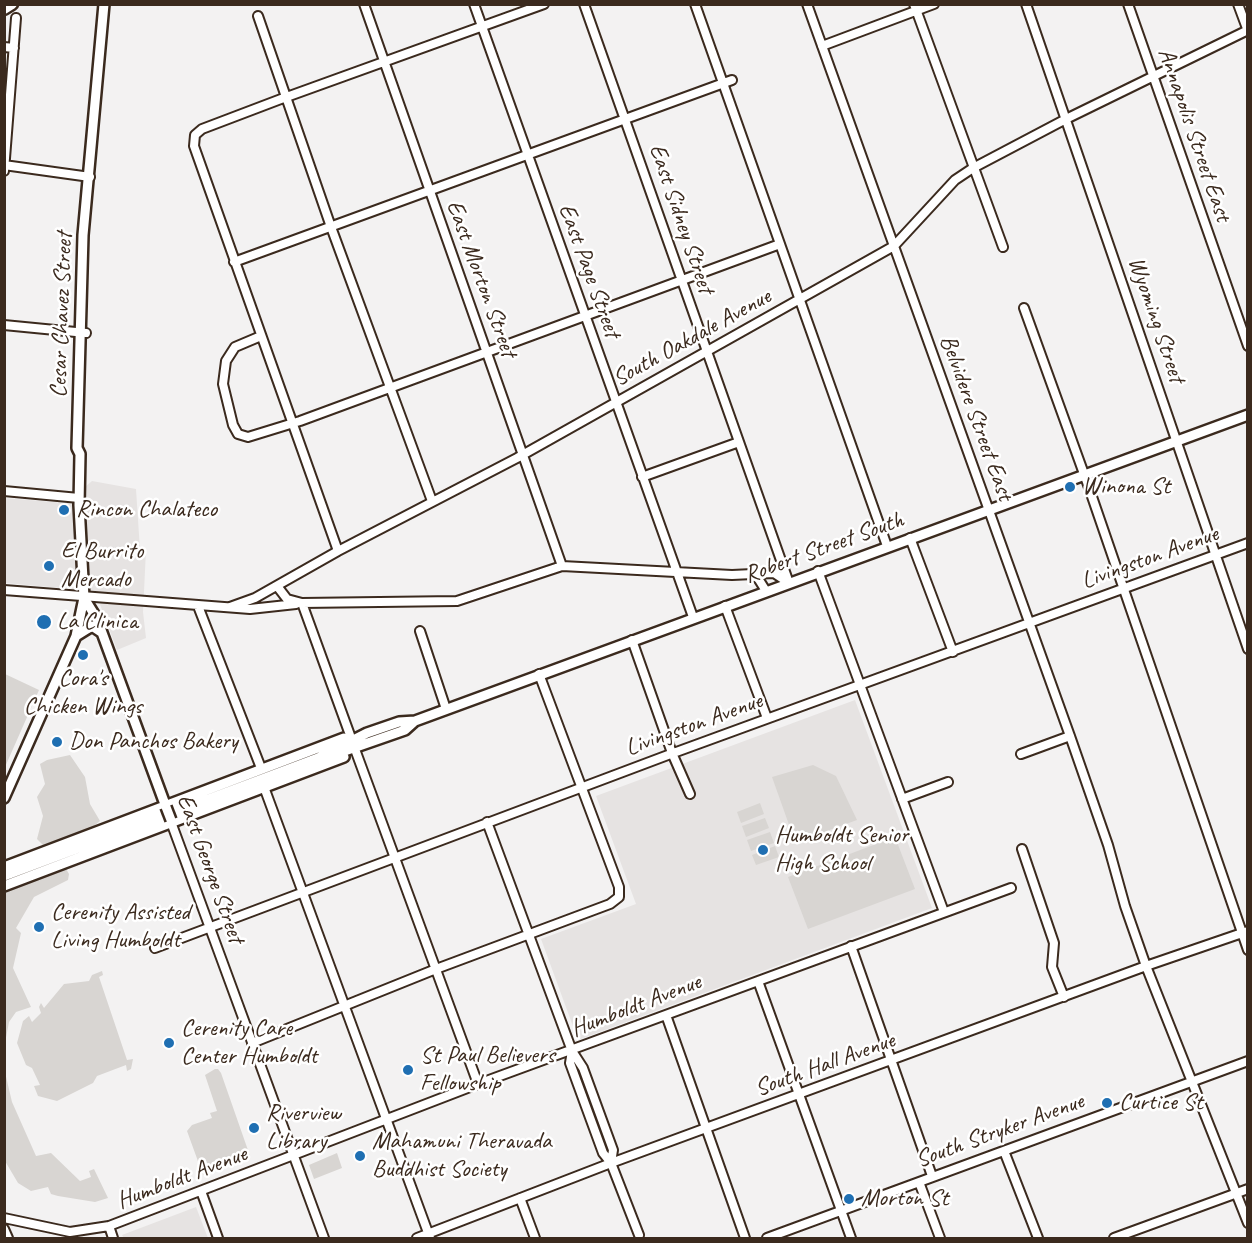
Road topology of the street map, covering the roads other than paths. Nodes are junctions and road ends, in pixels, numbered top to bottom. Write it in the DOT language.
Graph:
graph roads {
  1 [pos="12,4"];
  2 [pos="104,4"];
  3 [pos="364,4"];
  4 [pos="474,4"];
  5 [pos="544,4"];
  6 [pos="584,4"];
  7 [pos="695,4"];
  8 [pos="807,4"];
  9 [pos="934,4"];
  10 [pos="1026,4"];
  11 [pos="1128,4"];
  12 [pos="1238,4"];
  13 [pos="916,8"];
  14 [pos="4,9"];
  15 [pos="258,16"];
  16 [pos="16,18"];
  17 [pos="482,26"];
  18 [pos="1247,30"];
  19 [pos="822,46"];
  20 [pos="4,47"];
  21 [pos="14,48"];
  22 [pos="385,63"];
  23 [pos="1154,77"];
  24 [pos="732,80"];
  25 [pos="723,84"];
  26 [pos="287,97"];
  27 [pos="625,119"];
  28 [pos="1066,119"];
  29 [pos="527,155"];
  30 [pos="5,165"];
  31 [pos="973,168"];
  32 [pos="4,171"];
  33 [pos="90,177"];
  34 [pos="429,191"];
  35 [pos="332,227"];
  36 [pos="780,244"];
  37 [pos="894,246"];
  38 [pos="1003,246"];
  39 [pos="234,262"];
  40 [pos="681,280"];
  41 [pos="799,300"];
  42 [pos="1024,308"];
  43 [pos="585,316"];
  44 [pos="4,325"];
  45 [pos="83,333"];
  46 [pos="261,336"];
  47 [pos="1248,346"];
  48 [pos="707,351"];
  49 [pos="487,352"];
  50 [pos="390,388"];
  51 [pos="616,403"];
  52 [pos="1248,415"];
  53 [pos="292,422"];
  54 [pos="1178,441"];
  55 [pos="739,442"];
  56 [pos="523,455"];
  57 [pos="1084,474"];
  58 [pos="642,477"];
  59 [pos="4,491"];
  60 [pos="79,498"];
  61 [pos="432,501"];
  62 [pos="988,509"];
  63 [pos="910,538"];
  64 [pos="1248,543"];
  65 [pos="887,546"];
  66 [pos="338,551"];
  67 [pos="1216,555"];
  68 [pos="562,566"];
  69 [pos="677,571"];
  70 [pos="819,572"];
  71 [pos="756,575"];
  72 [pos="789,583"];
  73 [pos="277,586"];
  74 [pos="4,590"];
  75 [pos="1124,590"];
  76 [pos="766,591"];
  77 [pos="84,598"];
  78 [pos="302,603"];
  79 [pos="198,606"];
  80 [pos="725,606"];
  81 [pos="230,607"];
  82 [pos="693,617"];
  83 [pos="1029,624"];
  84 [pos="420,631"];
  85 [pos="102,633"];
  86 [pos="76,636"];
  87 [pos="632,640"];
  88 [pos="1248,649"];
  89 [pos="953,652"];
  90 [pos="539,674"];
  91 [pos="860,686"];
  92 [pos="446,709"];
  93 [pos="768,718"];
  94 [pos="350,735"];
  95 [pos="1070,735"];
  96 [pos="368,738"];
  97 [pos="356,752"];
  98 [pos="672,753"];
  99 [pos="1021,754"];
  100 [pos="261,768"];
  101 [pos="948,782"];
  102 [pos="264,787"];
  103 [pos="580,788"];
  104 [pos="690,794"];
  105 [pos="4,798"];
  106 [pos="902,799"];
  107 [pos="166,806"];
  108 [pos="171,821"];
  109 [pos="487,822"];
  110 [pos="1022,849"];
  111 [pos="396,858"];
  112 [pos="4,867"];
  113 [pos="4,876"];
  114 [pos="4,886"];
  115 [pos="1011,888"];
  116 [pos="304,893"];
  117 [pos="944,912"];
  118 [pos="211,928"];
  119 [pos="1245,932"];
  120 [pos="530,934"];
  121 [pos="851,946"];
  122 [pos="155,948"];
  123 [pos="1248,950"];
  124 [pos="1146,966"];
  125 [pos="436,969"];
  126 [pos="758,981"];
  127 [pos="1064,997"];
  128 [pos="345,1007"];
  129 [pos="666,1015"];
  130 [pos="252,1042"];
  131 [pos="572,1051"];
  132 [pos="892,1061"];
  133 [pos="1248,1061"];
  134 [pos="1191,1082"];
  135 [pos="478,1084"];
  136 [pos="799,1095"];
  137 [pos="387,1120"];
  138 [pos="706,1130"];
  139 [pos="1004,1151"];
  140 [pos="294,1156"];
  141 [pos="611,1163"];
  142 [pos="932,1176"];
  143 [pos="919,1182"];
  144 [pos="1248,1189"];
  145 [pos="201,1191"];
  146 [pos="1235,1194"];
  147 [pos="520,1198"];
  148 [pos="841,1211"];
  149 [pos="4,1218"];
  150 [pos="1248,1223"];
  151 [pos="109,1227"];
  152 [pos="4,1229"];
  153 [pos="639,1235"];
  154 [pos="430,1237"];
  155 [pos="8,1239"];
  156 [pos="113,1239"];
  157 [pos="218,1239"];
  158 [pos="324,1239"];
  159 [pos="417,1239"];
  160 [pos="535,1239"];
  161 [pos="745,1239"];
  162 [pos="767,1239"];
  163 [pos="851,1239"];
  164 [pos="940,1239"];
  165 [pos="1038,1239"];
  166 [pos="1114,1239"];
  1 -- 14 [label="highway"];
  2 -- 33 [label="main road, Cesar Chavez Street"];
  3 -- 22 [label="street, East Morton Street"];
  4 -- 17 [label="street, East Page Street"];
  5 -- 17 [label="street"];
  6 -- 27 [label="street, East Sidney Street"];
  7 -- 25 [label="street"];
  8 -- 19 [label="street, Belvidere Street East"];
  9 -- 13 [label="street"];
  10 -- 28 [label="street, Wyoming Street"];
  11 -- 23 [label="street, Annapolis Street East"];
  12 -- 18 [label="street"];
  13 -- 19 [label="street"];
  13 -- 31 [label="street"];
  15 -- 26 [label="street"];
  16 -- 21 [label="street"];
  17 -- 22 [label="street"];
  17 -- 29 [label="street, East Page Street"];
  18 -- 23 [label="street, South Oakdale Avenue"];
  19 -- 37 [label="street, Belvidere Street East"];
  20 -- 21 [label="street"];
  21 -- 30 [label="street"];
  22 -- 26 [label="street"];
  22 -- 34 [label="street, East Morton Street"];
  23 -- 28 [label="street, South Oakdale Avenue"];
  23 -- 47 [label="street, Annapolis Street East"];
  24 -- 25 [label="street"];
  25 -- 27 [label="street"];
  25 -- 36 [label="street"];
  26 -- 35 [label="street"];
  26 -- 39 [label="street"];
  27 -- 29 [label="street"];
  27 -- 40 [label="street, East Sidney Street"];
  28 -- 31 [label="street, South Oakdale Avenue"];
  28 -- 54 [label="street, Wyoming Street"];
  29 -- 34 [label="street"];
  29 -- 43 [label="street, East Page Street"];
  30 -- 32 [label="street"];
  30 -- 33 [label="street"];
  31 -- 37 [label="street, South Oakdale Avenue"];
  31 -- 38 [label="street"];
  33 -- 45 [label="main road, Cesar Chavez Street"];
  34 -- 35 [label="street"];
  34 -- 49 [label="street, East Morton Street"];
  35 -- 39 [label="street"];
  35 -- 50 [label="street"];
  36 -- 40 [label="street"];
  36 -- 41 [label="street"];
  37 -- 41 [label="street, South Oakdale Avenue"];
  37 -- 62 [label="street, Belvidere Street East"];
  39 -- 46 [label="street"];
  40 -- 43 [label="street"];
  40 -- 48 [label="street, East Sidney Street"];
  41 -- 48 [label="street, South Oakdale Avenue"];
  41 -- 65 [label="street"];
  42 -- 57 [label="street"];
  43 -- 49 [label="street"];
  43 -- 51 [label="street, East Page Street"];
  44 -- 45 [label="street"];
  45 -- 60 [label="main road, Cesar Chavez Street"];
  46 -- 53 [label="street"];
  46 -- 53 [label="street"];
  48 -- 51 [label="street, South Oakdale Avenue"];
  48 -- 55 [label="street, East Sidney Street"];
  49 -- 50 [label="street"];
  49 -- 56 [label="street, East Morton Street"];
  50 -- 53 [label="street"];
  50 -- 61 [label="street"];
  51 -- 56 [label="street, South Oakdale Avenue"];
  51 -- 58 [label="street, East Page Street"];
  52 -- 54 [label="main road, Robert Street South"];
  53 -- 66 [label="street"];
  54 -- 57 [label="main road, Robert Street South"];
  54 -- 67 [label="street, Wyoming Street"];
  55 -- 58 [label="street"];
  55 -- 72 [label="street, East Sidney Street"];
  56 -- 61 [label="street, South Oakdale Avenue"];
  56 -- 68 [label="street, East Morton Street"];
  57 -- 62 [label="main road, Robert Street South"];
  57 -- 75 [label="street"];
  58 -- 69 [label="street, East Page Street"];
  59 -- 60 [label="street"];
  60 -- 77 [label="main road, Cesar Chavez Street"];
  61 -- 66 [label="street, South Oakdale Avenue"];
  62 -- 63 [label="main road, Robert Street South"];
  62 -- 83 [label="street, Belvidere Street East"];
  63 -- 65 [label="main road, Robert Street South"];
  63 -- 89 [label="street"];
  64 -- 67 [label="street, Livingston Avenue"];
  65 -- 70 [label="main road, Robert Street South"];
  66 -- 73 [label="street, South Oakdale Avenue"];
  67 -- 75 [label="street, Livingston Avenue"];
  67 -- 88 [label="street, Wyoming Street"];
  68 -- 69 [label="street"];
  68 -- 78 [label="street"];
  69 -- 71 [label="street"];
  69 -- 82 [label="street, East Page Street"];
  70 -- 72 [label="main road, Robert Street South"];
  70 -- 91 [label="street"];
  71 -- 72 [label="street"];
  71 -- 76 [label="street"];
  72 -- 76 [label="main road, Robert Street South"];
  73 -- 78 [label="street"];
  73 -- 81 [label="street, South Oakdale Avenue"];
  74 -- 77 [label="street"];
  75 -- 83 [label="street, Livingston Avenue"];
  75 -- 119 [label="street"];
  76 -- 80 [label="main road, Robert Street South"];
  77 -- 79 [label="street"];
  77 -- 85 [label="main road, East George Street"];
  77 -- 86 [label="main road, Cesar Chavez Street"];
  78 -- 81 [label="street"];
  78 -- 94 [label="street"];
  79 -- 81 [label="street"];
  79 -- 100 [label="street"];
  80 -- 82 [label="main road, Robert Street South"];
  80 -- 93 [label="street"];
  82 -- 87 [label="main road, Robert Street South"];
  83 -- 89 [label="street, Livingston Avenue"];
  83 -- 95 [label="street, Belvidere Street East"];
  84 -- 92 [label="street"];
  85 -- 86 [label="main road"];
  85 -- 107 [label="main road, East George Street"];
  86 -- 105 [label="main road, Cesar Chavez Street"];
  87 -- 90 [label="main road, Robert Street South"];
  87 -- 98 [label="street"];
  89 -- 91 [label="street, Livingston Avenue"];
  90 -- 92 [label="main road, Robert Street South"];
  90 -- 103 [label="street"];
  91 -- 93 [label="street, Livingston Avenue"];
  91 -- 106 [label="street"];
  92 -- 96 [label="main road, Robert Street South"];
  93 -- 98 [label="street, Livingston Avenue"];
  94 -- 96 [label="main road"];
  94 -- 100 [label="main road"];
  95 -- 99 [label="street"];
  95 -- 124 [label="street, Belvidere Street East"];
  96 -- 97 [label="main road"];
  96 -- 113 [label="main road, Robert Street South"];
  97 -- 102 [label="main road"];
  97 -- 111 [label="street"];
  98 -- 103 [label="street, Livingston Avenue"];
  98 -- 104 [label="street"];
  100 -- 107 [label="main road"];
  101 -- 106 [label="street"];
  102 -- 108 [label="main road"];
  102 -- 116 [label="street"];
  103 -- 109 [label="street, Livingston Avenue"];
  103 -- 120 [label="street"];
  106 -- 117 [label="street"];
  107 -- 108 [label="main road, East George Street, bridge"];
  107 -- 112 [label="main road"];
  108 -- 114 [label="main road"];
  108 -- 118 [label="street, East George Street"];
  109 -- 111 [label="street, Livingston Avenue"];
  109 -- 120 [label="street"];
  110 -- 127 [label="street"];
  111 -- 116 [label="street, Livingston Avenue"];
  111 -- 125 [label="street"];
  115 -- 117 [label="street, Humboldt Avenue"];
  116 -- 118 [label="street, Livingston Avenue"];
  116 -- 128 [label="street"];
  117 -- 121 [label="street, Humboldt Avenue"];
  118 -- 122 [label="street, Livingston Avenue"];
  118 -- 130 [label="street, East George Street"];
  119 -- 123 [label="street"];
  119 -- 124 [label="street, South Hall Avenue"];
  120 -- 125 [label="street"];
  120 -- 131 [label="street"];
  121 -- 126 [label="street, Humboldt Avenue"];
  121 -- 132 [label="street"];
  124 -- 127 [label="street, South Hall Avenue"];
  124 -- 134 [label="street, Belvidere Street East"];
  125 -- 128 [label="street"];
  125 -- 135 [label="street"];
  126 -- 129 [label="street, Humboldt Avenue"];
  126 -- 136 [label="street"];
  127 -- 132 [label="street, South Hall Avenue"];
  128 -- 130 [label="street"];
  128 -- 137 [label="street"];
  129 -- 131 [label="street, Humboldt Avenue"];
  129 -- 138 [label="street"];
  130 -- 140 [label="street, East George Street"];
  131 -- 135 [label="street, Humboldt Avenue"];
  131 -- 141 [label="street"];
  132 -- 136 [label="street, South Hall Avenue"];
  132 -- 142 [label="street"];
  133 -- 134 [label="street, South Stryker Avenue"];
  134 -- 139 [label="street, South Stryker Avenue"];
  134 -- 146 [label="street, Belvidere Street East"];
  135 -- 137 [label="street, Humboldt Avenue"];
  136 -- 138 [label="street, South Hall Avenue"];
  136 -- 148 [label="street"];
  137 -- 140 [label="street, Humboldt Avenue"];
  137 -- 154 [label="street"];
  138 -- 141 [label="street, South Hall Avenue"];
  138 -- 161 [label="street"];
  139 -- 142 [label="street, South Stryker Avenue"];
  139 -- 165 [label="street"];
  140 -- 145 [label="street, Humboldt Avenue"];
  140 -- 158 [label="street, East George Street"];
  141 -- 147 [label="street, South Hall Avenue"];
  141 -- 153 [label="street"];
  142 -- 143 [label="street, South Stryker Avenue"];
  143 -- 148 [label="street, South Stryker Avenue"];
  143 -- 164 [label="street"];
  144 -- 146 [label="street"];
  145 -- 151 [label="street, Humboldt Avenue"];
  145 -- 157 [label="street"];
  146 -- 150 [label="street, Belvidere Street East"];
  146 -- 166 [label="street"];
  147 -- 154 [label="street, South Hall Avenue"];
  147 -- 160 [label="street"];
  148 -- 162 [label="street, South Stryker Avenue"];
  148 -- 163 [label="street"];
  149 -- 151 [label="street, Humboldt Avenue"];
  151 -- 156 [label="street"];
  152 -- 155 [label="street"];
  154 -- 159 [label="street, South Hall Avenue"];
}
